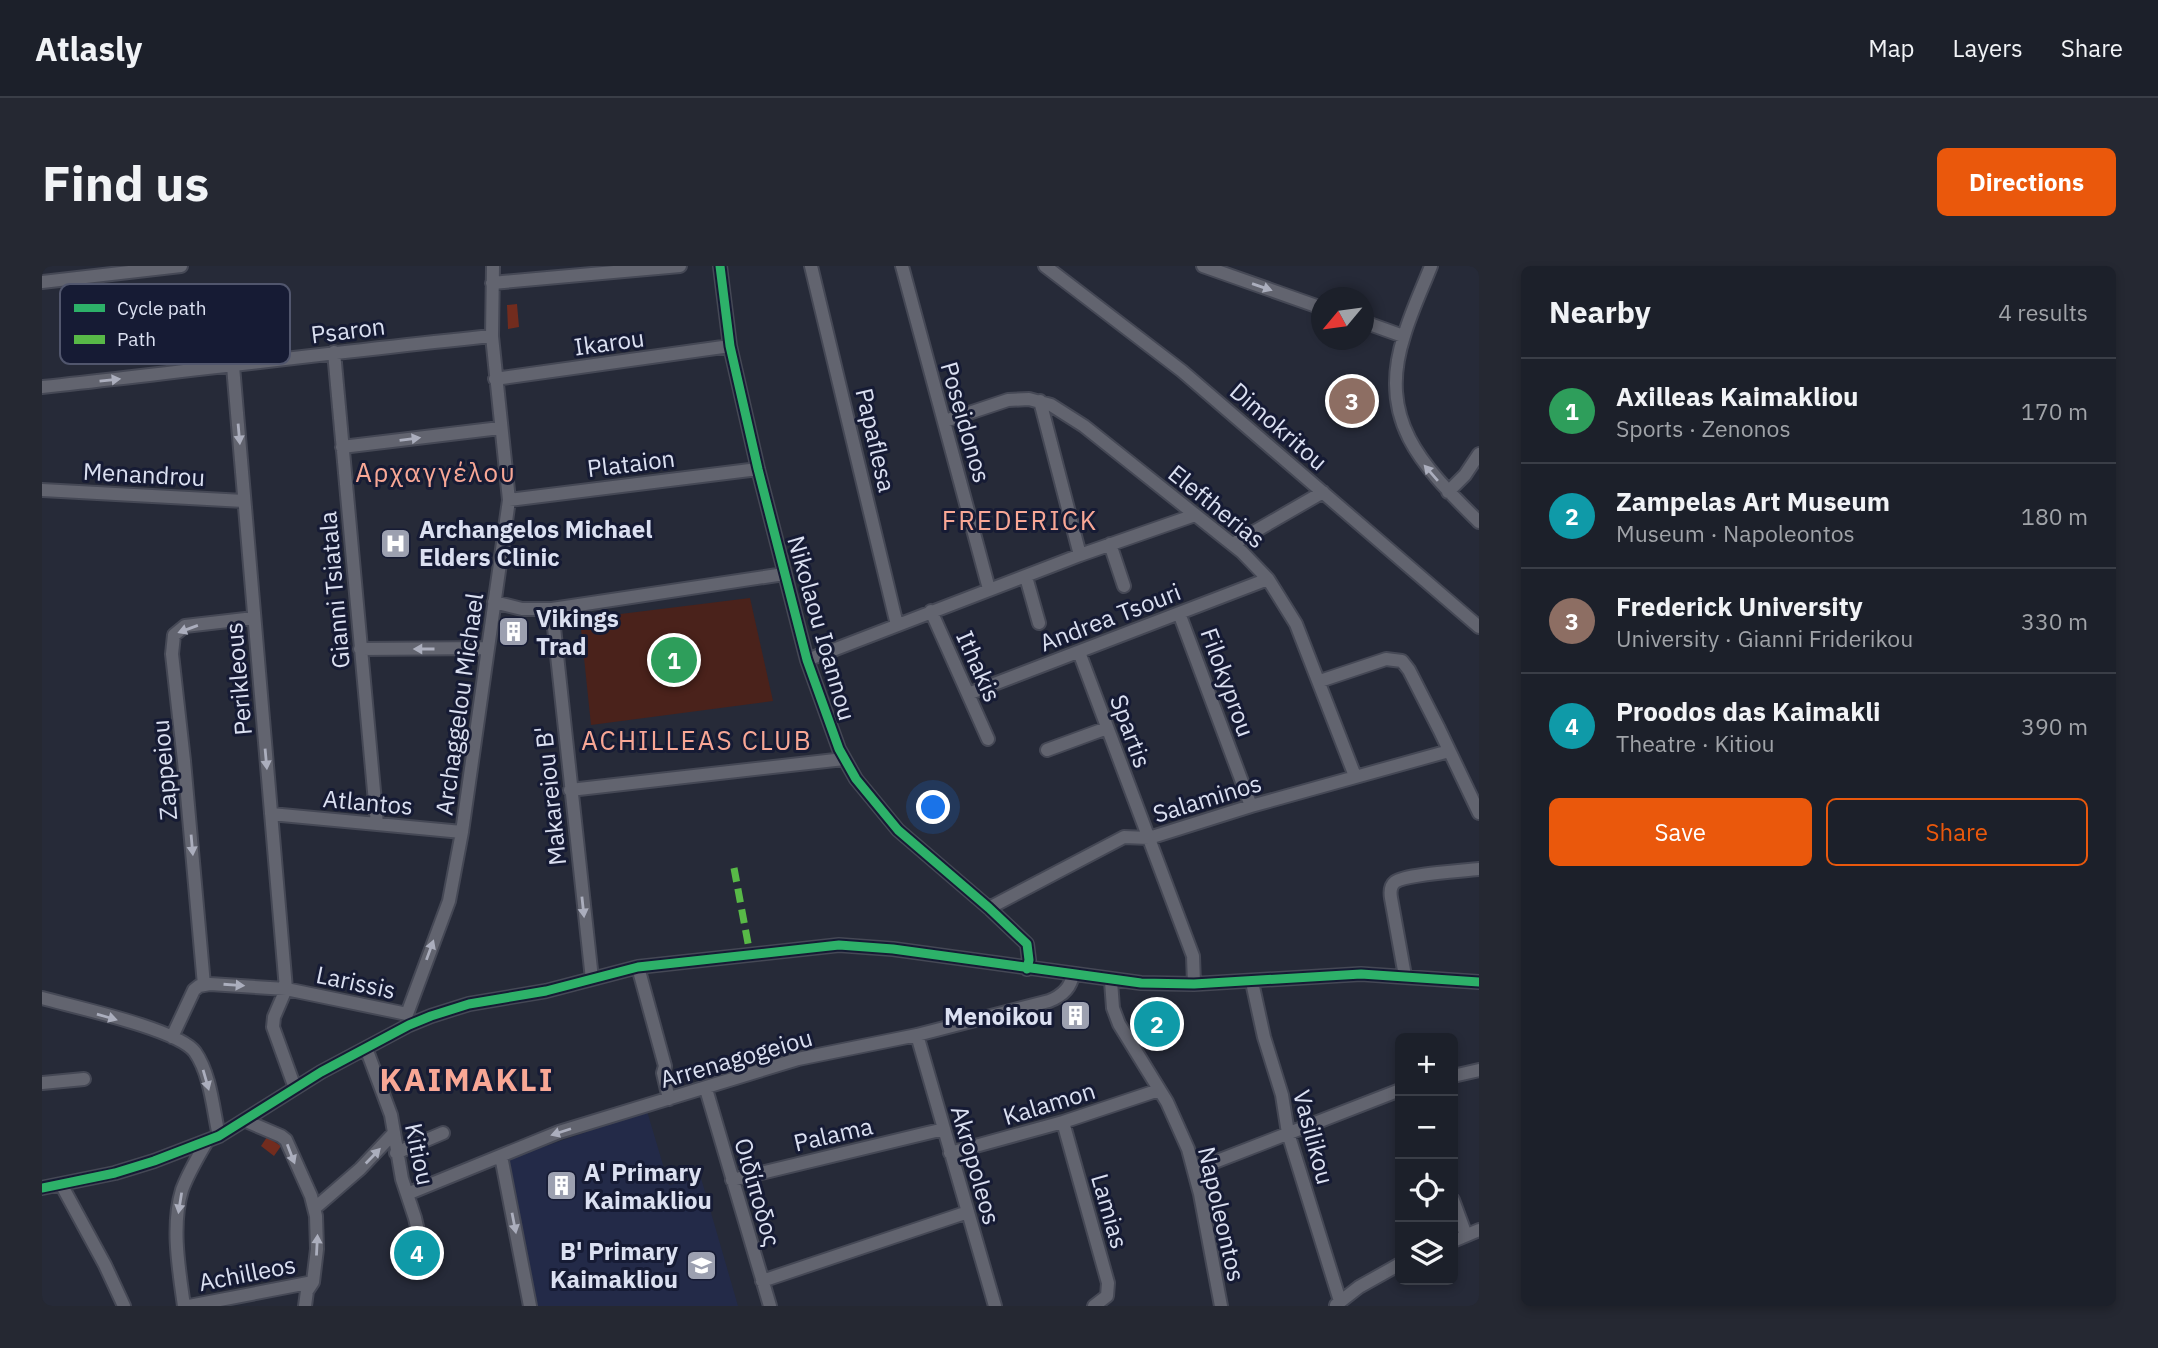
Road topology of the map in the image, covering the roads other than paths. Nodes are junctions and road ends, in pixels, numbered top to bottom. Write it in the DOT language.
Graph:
graph roads {
  1 [pos="181,266"];
  2 [pos="492,266"];
  3 [pos="680,266"];
  4 [pos="720,266"];
  5 [pos="811,266"];
  6 [pos="902,266"];
  7 [pos="1045,266"];
  8 [pos="1203,266"];
  9 [pos="1431,266"];
  10 [pos="137,269"];
  11 [pos="42,282"];
  12 [pos="492,283"];
  13 [pos="1311,304"];
  14 [pos="1374,326"];
  15 [pos="492,336"];
  16 [pos="1404,336"];
  17 [pos="730,346"];
  18 [pos="334,352"];
  19 [pos="290,358"];
  20 [pos="247,364"];
  21 [pos="233,366"];
  22 [pos="495,379"];
  23 [pos="42,387"];
  24 [pos="1040,401"];
  25 [pos="945,421"];
  26 [pos="500,428"];
  27 [pos="342,447"];
  28 [pos="1479,454"];
  29 [pos="758,469"];
  30 [pos="42,490"];
  31 [pos="1323,492"];
  32 [pos="1448,492"];
  33 [pos="244,500"];
  34 [pos="509,500"];
  35 [pos="1195,515"];
  36 [pos="1479,522"];
  37 [pos="1110,544"];
  38 [pos="1233,544"];
  39 [pos="1080,555"];
  40 [pos="784,574"];
  41 [pos="1026,577"];
  42 [pos="1268,579"];
  43 [pos="1124,586"];
  44 [pos="989,589"];
  45 [pos="494,602"];
  46 [pos="552,609"];
  47 [pos="931,611"];
  48 [pos="1180,613"];
  49 [pos="254,618"];
  50 [pos="1039,623"];
  51 [pos="897,625"];
  52 [pos="1479,627"];
  53 [pos="488,648"];
  54 [pos="360,649"];
  55 [pos="1079,652"];
  56 [pos="807,660"];
  57 [pos="1320,681"];
  58 [pos="968,694"];
  59 [pos="1107,728"];
  60 [pos="988,739"];
  61 [pos="1047,750"];
  62 [pos="1449,751"];
  63 [pos="844,759"];
  64 [pos="1355,776"];
  65 [pos="570,790"];
  66 [pos="1251,806"];
  67 [pos="1479,813"];
  68 [pos="271,814"];
  69 [pos="377,824"];
  70 [pos="462,832"];
  71 [pos="1149,838"];
  72 [pos="1479,869"];
  73 [pos="989,908"];
  74 [pos="638,967"];
  75 [pos="1027,969"];
  76 [pos="1073,974"];
  77 [pos="1405,976"];
  78 [pos="592,979"];
  79 [pos="1111,981"];
  80 [pos="1252,982"];
  81 [pos="1479,982"];
  82 [pos="1194,984"];
  83 [pos="204,985"];
  84 [pos="286,989"];
  85 [pos="42,998"];
  86 [pos="408,1020"];
  87 [pos="917,1035"];
  88 [pos="172,1037"];
  89 [pos="366,1048"];
  90 [pos="1479,1070"];
  91 [pos="1458,1075"];
  92 [pos="84,1079"];
  93 [pos="42,1083"];
  94 [pos="295,1088"];
  95 [pos="706,1089"];
  96 [pos="1159,1090"];
  97 [pos="1395,1092"];
  98 [pos="669,1099"];
  99 [pos="246,1121"];
  100 [pos="1063,1122"];
  101 [pos="944,1129"];
  102 [pos="443,1133"];
  103 [pos="1288,1133"];
  104 [pos="392,1135"];
  105 [pos="213,1139"];
  106 [pos="396,1153"];
  107 [pos="950,1153"];
  108 [pos="501,1156"];
  109 [pos="1194,1170"];
  110 [pos="732,1180"];
  111 [pos="61,1184"];
  112 [pos="42,1188"];
  113 [pos="407,1194"];
  114 [pos="315,1208"];
  115 [pos="968,1212"];
  116 [pos="1458,1214"];
  117 [pos="1479,1230"];
  118 [pos="1466,1236"];
  119 [pos="1458,1239"];
  120 [pos="1395,1267"];
  121 [pos="421,1268"];
  122 [pos="762,1281"];
  123 [pos="313,1282"];
  124 [pos="1338,1304"];
  125 [pos="124,1306"];
  126 [pos="186,1306"];
  127 [pos="305,1306"];
  128 [pos="530,1306"];
  129 [pos="770,1306"];
  130 [pos="995,1306"];
  131 [pos="1094,1306"];
  132 [pos="1221,1306"];
  1 -- 10 [label="street"];
  2 -- 12 [label="street, Archaggelou Michael"];
  3 -- 12 [label="street"];
  4 -- 17 [label="street, Nikolaou Ioannou"];
  5 -- 51 [label="street, Papaflesa"];
  6 -- 25 [label="street, Poseidonos"];
  7 -- 31 [label="street, Dimokritou"];
  8 -- 13 [label="street, one-way"];
  9 -- 16 [label="street"];
  10 -- 11 [label="street"];
  12 -- 15 [label="street, Archaggelou Michael"];
  14 -- 16 [label="street"];
  15 -- 18 [label="street, Psaron"];
  15 -- 22 [label="street, Archaggelou Michael"];
  32 -- 16 [label="street, one-way"];
  17 -- 22 [label="street, Ikarou"];
  17 -- 29 [label="street, Nikolaou Ioannou"];
  18 -- 19 [label="street, Psaron"];
  18 -- 27 [label="street, Gianni Tsiatala"];
  20 -- 21 [label="street, Psaron"];
  23 -- 21 [label="street, Psaron, one-way"];
  21 -- 33 [label="street, Perikleous, one-way"];
  22 -- 26 [label="street, Archaggelou Michael"];
  24 -- 25 [label="street, Eleftherias"];
  24 -- 35 [label="street, Eleftherias"];
  24 -- 39 [label="street"];
  25 -- 44 [label="street, Poseidonos"];
  27 -- 26 [label="street, one-way"];
  26 -- 34 [label="street, Archaggelou Michael"];
  27 -- 54 [label="street, Gianni Tsiatala"];
  28 -- 32 [label="street"];
  29 -- 34 [label="street, Plataion"];
  29 -- 40 [label="street, Nikolaou Ioannou"];
  30 -- 33 [label="street, Menandrou"];
  31 -- 38 [label="street"];
  31 -- 52 [label="street, Dimokritou"];
  32 -- 36 [label="street"];
  33 -- 49 [label="street, Perikleous"];
  34 -- 45 [label="street, Archaggelou Michael"];
  35 -- 37 [label="street"];
  35 -- 38 [label="street, Eleftherias"];
  37 -- 39 [label="street"];
  37 -- 43 [label="street"];
  38 -- 42 [label="street, Eleftherias"];
  39 -- 41 [label="street"];
  40 -- 46 [label="street"];
  40 -- 56 [label="street, Nikolaou Ioannou"];
  41 -- 44 [label="street"];
  41 -- 50 [label="street"];
  42 -- 48 [label="street, Andrea Tsouri"];
  42 -- 57 [label="street, Eleftherias"];
  44 -- 47 [label="street"];
  45 -- 46 [label="street"];
  45 -- 53 [label="street, Archaggelou Michael"];
  46 -- 65 [label="street, Makareiou B'"];
  47 -- 51 [label="street"];
  47 -- 58 [label="street, Ithakis"];
  48 -- 55 [label="street, Andrea Tsouri"];
  48 -- 66 [label="street, Filokyprou"];
  49 -- 68 [label="street, Perikleous, one-way"];
  49 -- 83 [label="street, Zappeiou, one-way"];
  51 -- 56 [label="street"];
  53 -- 54 [label="street, one-way"];
  53 -- 70 [label="street, Archaggelou Michael"];
  54 -- 69 [label="street, Gianni Tsiatala"];
  55 -- 58 [label="street, Andrea Tsouri"];
  55 -- 59 [label="street, Spartis"];
  56 -- 63 [label="street, Nikolaou Ioannou"];
  57 -- 62 [label="street"];
  57 -- 64 [label="street, Eleftherias"];
  58 -- 60 [label="street, Ithakis"];
  59 -- 61 [label="street"];
  59 -- 71 [label="street, Spartis"];
  62 -- 64 [label="street, Salaminos"];
  62 -- 67 [label="street"];
  63 -- 65 [label="street"];
  63 -- 73 [label="street, Nikolaou Ioannou"];
  64 -- 66 [label="street, Salaminos"];
  65 -- 78 [label="street, Makareiou B', one-way"];
  66 -- 71 [label="street, Salaminos"];
  68 -- 69 [label="street, Atlantos"];
  68 -- 84 [label="street, Perikleous"];
  69 -- 70 [label="street, Atlantos"];
  86 -- 70 [label="street, Archaggelou Michael, one-way"];
  71 -- 73 [label="street, Salaminos"];
  71 -- 82 [label="street, Spartis"];
  72 -- 77 [label="street"];
  73 -- 75 [label="street, Nikolaou Ioannou"];
  74 -- 75 [label="street"];
  74 -- 78 [label="street"];
  74 -- 98 [label="street"];
  75 -- 76 [label="street"];
  76 -- 79 [label="street"];
  76 -- 87 [label="street, Arrenagogeiou"];
  77 -- 80 [label="street"];
  77 -- 81 [label="street"];
  78 -- 86 [label="street"];
  79 -- 82 [label="street"];
  79 -- 96 [label="street, Napoleontos"];
  80 -- 82 [label="street"];
  80 -- 103 [label="street, Vasilikou"];
  83 -- 84 [label="street, Larissis, one-way"];
  83 -- 88 [label="street"];
  84 -- 86 [label="street, Larissis"];
  84 -- 94 [label="street"];
  85 -- 88 [label="street, one-way"];
  86 -- 89 [label="street"];
  87 -- 95 [label="street, Arrenagogeiou"];
  87 -- 101 [label="street, Akropoleos"];
  88 -- 105 [label="street, one-way"];
  89 -- 94 [label="street"];
  89 -- 104 [label="street, Kitiou"];
  90 -- 91 [label="street"];
  92 -- 93 [label="street"];
  94 -- 99 [label="street"];
  95 -- 98 [label="street, Arrenagogeiou"];
  95 -- 110 [label="street, Οιδίποδος"];
  96 -- 100 [label="street, Kalamon"];
  96 -- 109 [label="street, Napoleontos"];
  97 -- 103 [label="street"];
  98 -- 108 [label="street, Arrenagogeiou, one-way"];
  99 -- 105 [label="street"];
  99 -- 114 [label="street, one-way"];
  100 -- 107 [label="street, Kalamon"];
  100 -- 131 [label="street, Lamias"];
  101 -- 107 [label="street, Akropoleos"];
  101 -- 110 [label="street, Palama"];
  102 -- 106 [label="street"];
  103 -- 109 [label="street"];
  103 -- 124 [label="street, Vasilikou"];
  104 -- 106 [label="street, Kitiou"];
  114 -- 104 [label="street, one-way"];
  105 -- 111 [label="street"];
  105 -- 126 [label="street, one-way"];
  106 -- 113 [label="street, Kitiou"];
  107 -- 115 [label="street, Akropoleos"];
  108 -- 113 [label="street, Arrenagogeiou"];
  108 -- 128 [label="street, one-way"];
  109 -- 132 [label="street, Napoleontos"];
  110 -- 122 [label="street, Οιδίποδος"];
  111 -- 112 [label="street"];
  111 -- 125 [label="street"];
  113 -- 121 [label="street, Kitiou"];
  123 -- 114 [label="street, one-way"];
  115 -- 122 [label="street"];
  115 -- 130 [label="street, Akropoleos"];
  116 -- 118 [label="street"];
  117 -- 118 [label="street"];
  118 -- 119 [label="street"];
  120 -- 124 [label="street"];
  122 -- 129 [label="street, Οιδίποδος"];
  123 -- 126 [label="street, Achilleos"];
  123 -- 127 [label="street"];
}
